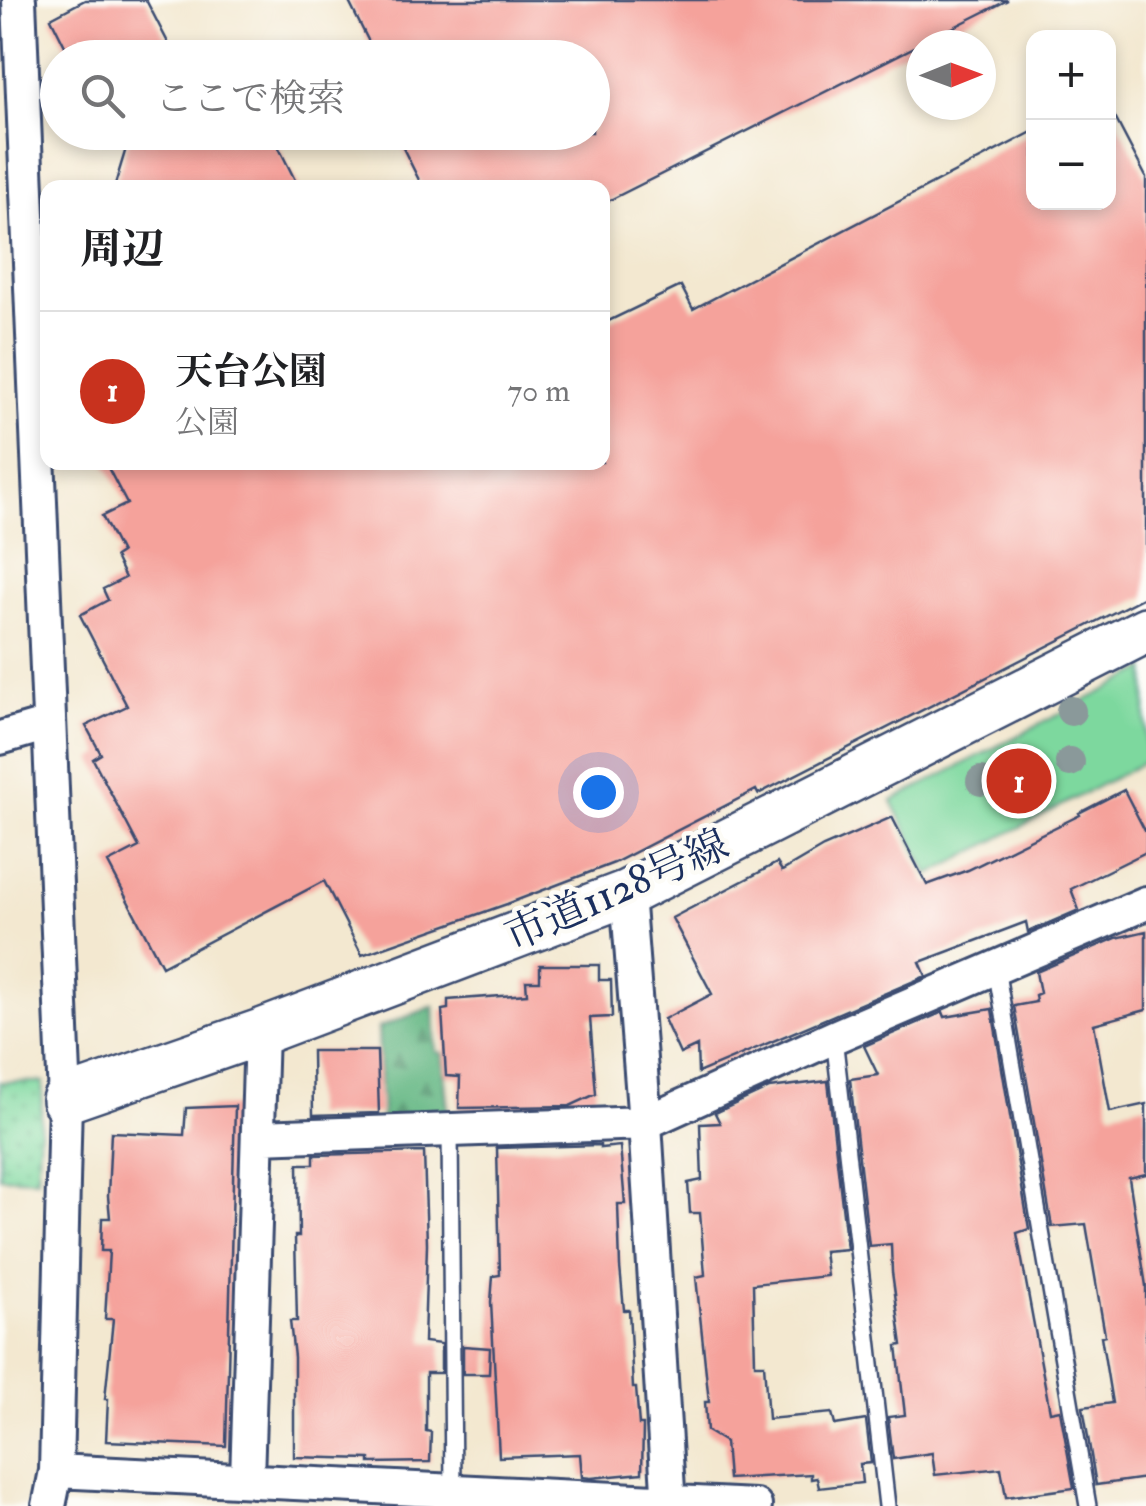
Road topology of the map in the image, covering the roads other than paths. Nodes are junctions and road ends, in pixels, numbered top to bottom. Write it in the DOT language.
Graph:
graph roads {
  1 [pos="20,0"];
  2 [pos="1146,630"];
  3 [pos="48,724"];
  4 [pos="0,738"];
  5 [pos="627,893"];
  6 [pos="1146,904"];
  7 [pos="996,968"];
  8 [pos="261,1032"];
  9 [pos="834,1037"];
  10 [pos="65,1100"];
  11 [pos="645,1123"];
  12 [pos="450,1130"];
  13 [pos="258,1136"];
  14 [pos="56,1472"];
  15 [pos="246,1479"];
  16 [pos="453,1490"];
  17 [pos="669,1504"];
  18 [pos="49,1506"];
  19 [pos="755,1506"];
  20 [pos="888,1506"];
  21 [pos="1088,1506"];
  1 -- 3 [label="street"];
  2 -- 5 [label="street, 市道1128号線"];
  3 -- 4 [label="street"];
  3 -- 10 [label="street"];
  5 -- 8 [label="street, 市道1128号線"];
  5 -- 11 [label="street"];
  6 -- 7 [label="street"];
  7 -- 9 [label="street"];
  7 -- 21 [label="lane"];
  8 -- 10 [label="street, 市道1128号線"];
  8 -- 13 [label="street"];
  9 -- 11 [label="street"];
  9 -- 20 [label="lane"];
  10 -- 14 [label="street"];
  11 -- 12 [label="street"];
  11 -- 17 [label="street"];
  12 -- 13 [label="street"];
  12 -- 16 [label="lane"];
  13 -- 15 [label="street"];
  14 -- 15 [label="street"];
  14 -- 18 [label="street"];
  15 -- 16 [label="street"];
  16 -- 17 [label="street"];
  17 -- 19 [label="street"];
}
